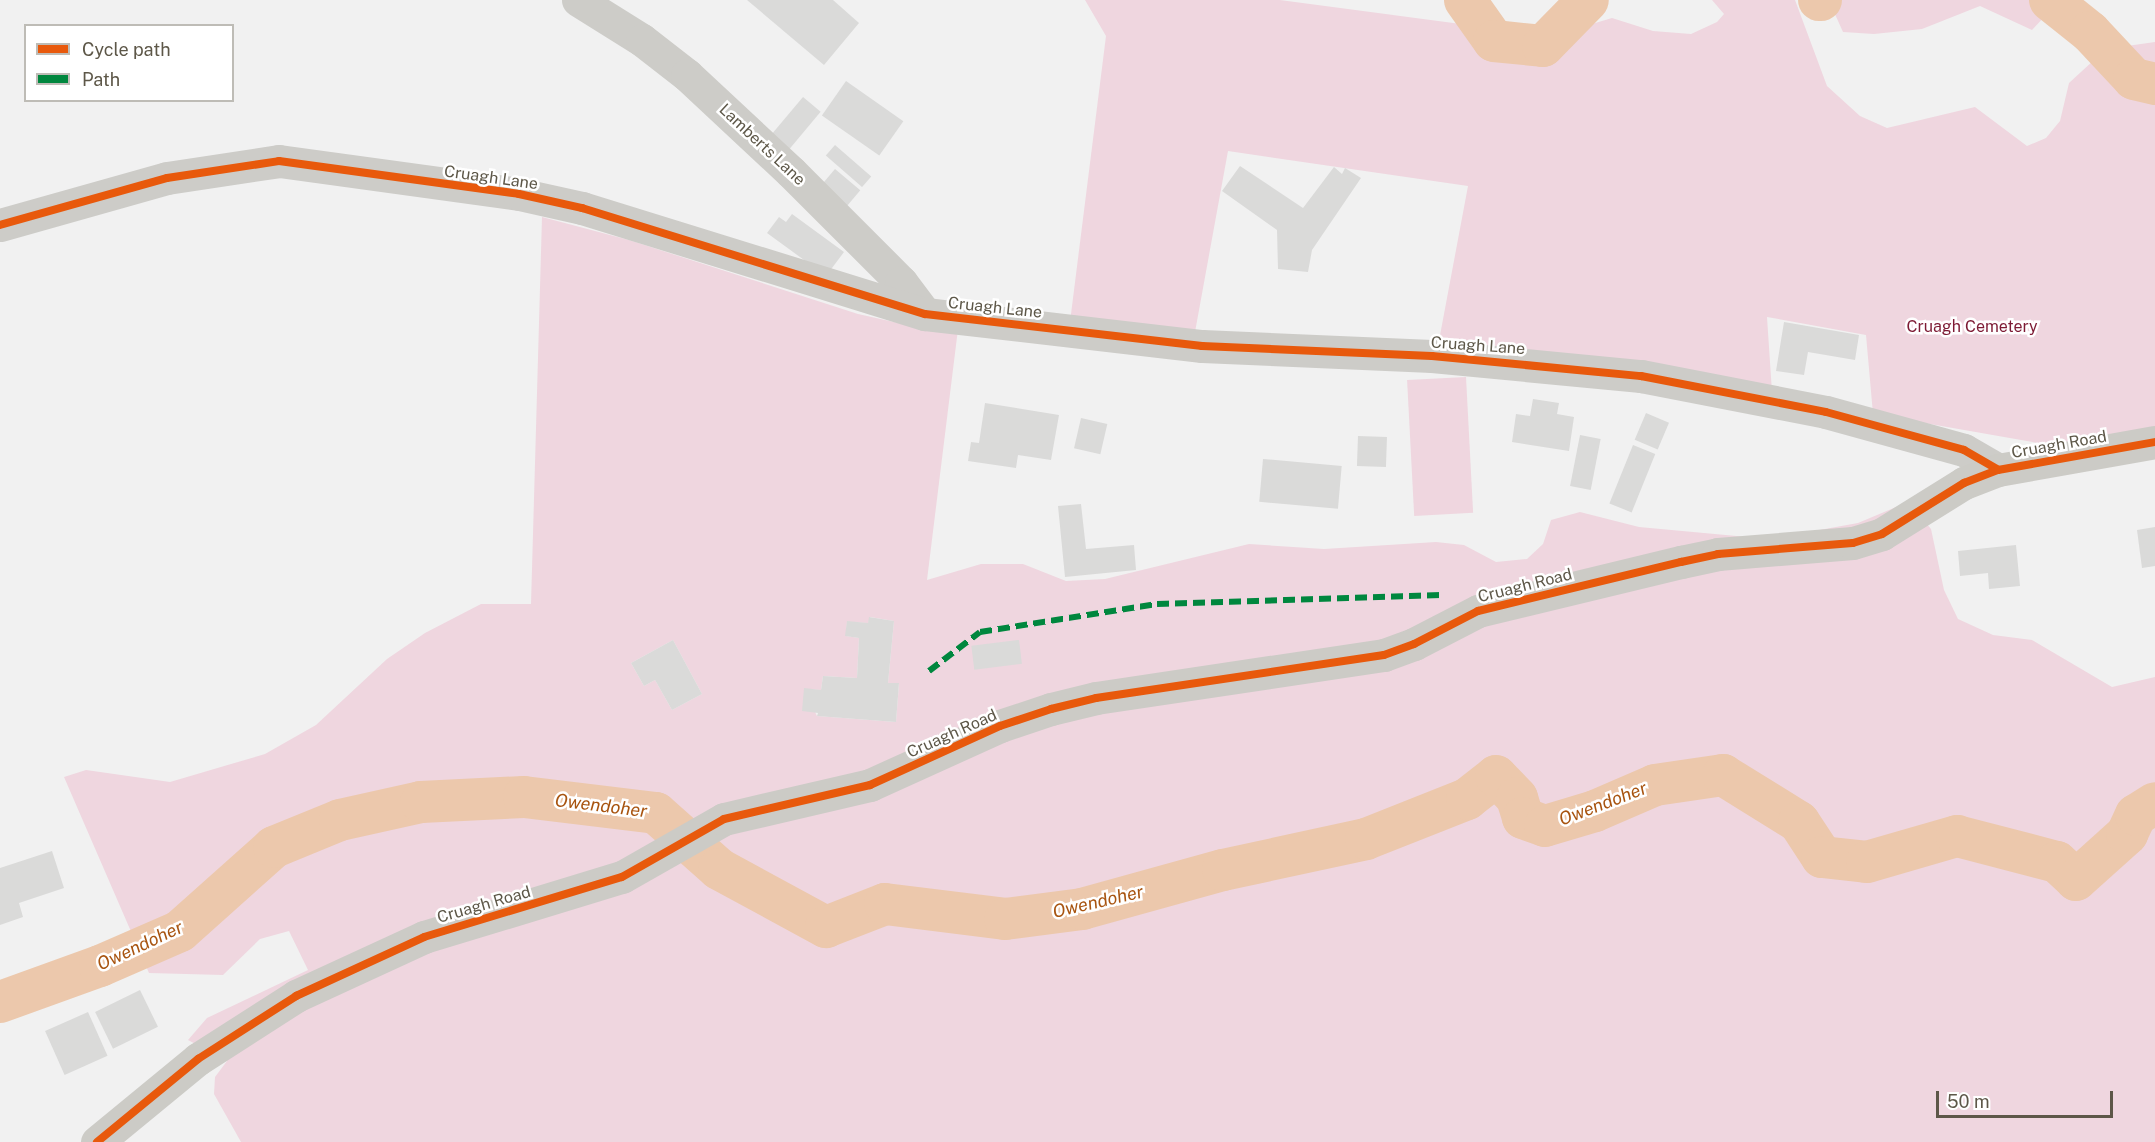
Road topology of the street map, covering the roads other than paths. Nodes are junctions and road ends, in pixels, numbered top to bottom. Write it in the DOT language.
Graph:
graph roads {
  1 [pos="578,0"];
  2 [pos="0,225"];
  3 [pos="925,314"];
  4 [pos="2155,442"];
  5 [pos="1998,470"];
  6 [pos="97,1142"];
  1 -- 3 [label="street, Lamberts Lane"];
  2 -- 3 [label="street, Cruagh Lane"];
  3 -- 5 [label="street, Cruagh Lane"];
  4 -- 5 [label="main road, Cruagh Road"];
  5 -- 6 [label="main road, Cruagh Road"];
}
